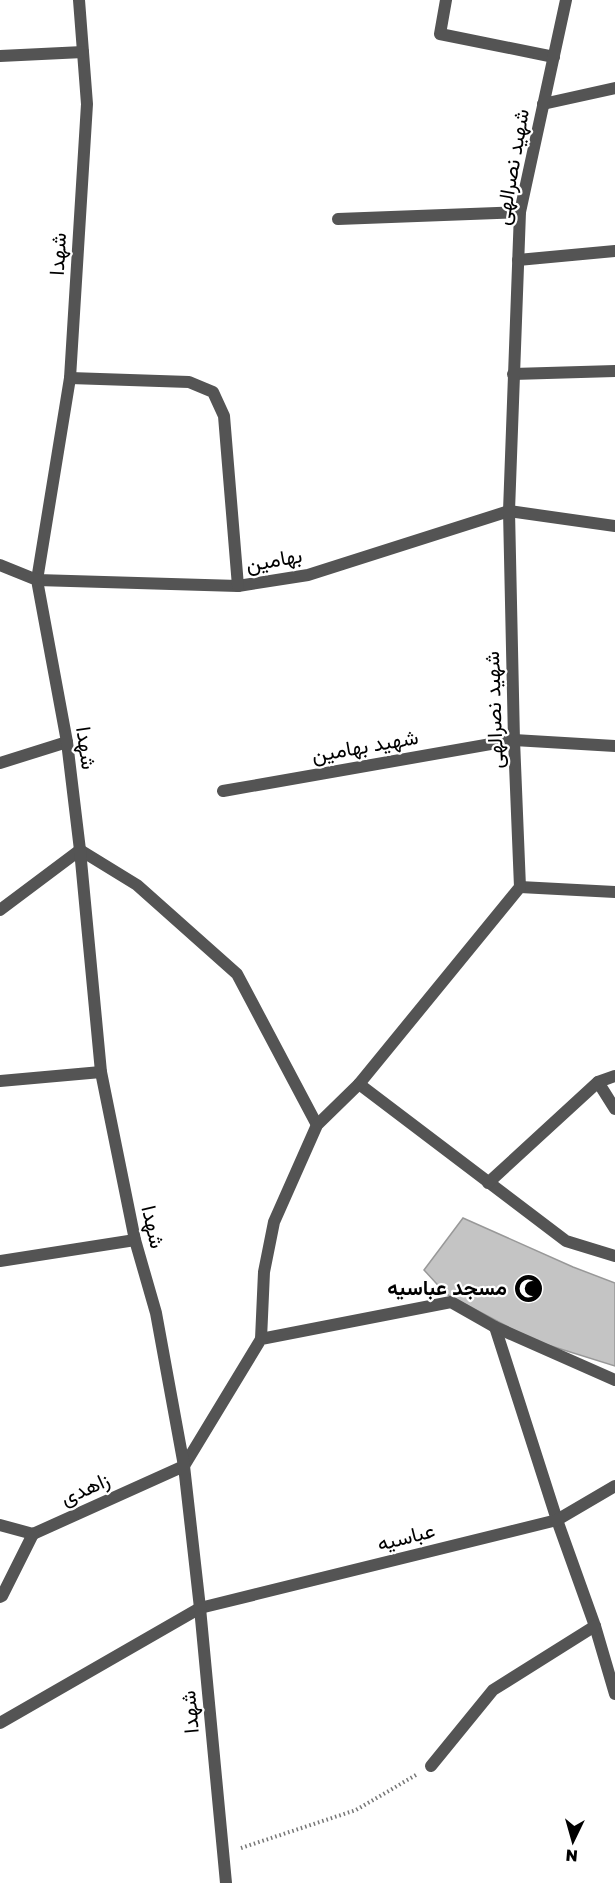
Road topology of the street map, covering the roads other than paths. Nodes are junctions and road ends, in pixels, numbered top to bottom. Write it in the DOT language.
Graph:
graph roads {
  1 [pos="79,0"];
  2 [pos="446,0"];
  3 [pos="566,0"];
  4 [pos="82,52"];
  5 [pos="0,56"];
  6 [pos="554,57"];
  7 [pos="615,88"];
  8 [pos="543,104"];
  9 [pos="520,212"];
  10 [pos="338,219"];
  11 [pos="615,251"];
  12 [pos="518,260"];
  13 [pos="615,371"];
  14 [pos="513,374"];
  15 [pos="70,378"];
  16 [pos="509,511"];
  17 [pos="615,526"];
  18 [pos="0,565"];
  19 [pos="37,580"];
  20 [pos="238,586"];
  21 [pos="514,740"];
  22 [pos="67,742"];
  23 [pos="615,746"];
  24 [pos="0,763"];
  25 [pos="223,791"];
  26 [pos="80,850"];
  27 [pos="520,887"];
  28 [pos="615,892"];
  29 [pos="0,910"];
  30 [pos="101,1072"];
  31 [pos="615,1076"];
  32 [pos="0,1081"];
  33 [pos="598,1082"];
  34 [pos="359,1084"];
  35 [pos="615,1109"];
  36 [pos="317,1125"];
  37 [pos="488,1183"];
  38 [pos="135,1240"];
  39 [pos="615,1256"];
  40 [pos="0,1261"];
  41 [pos="495,1327"];
  42 [pos="261,1339"];
  43 [pos="615,1380"];
  44 [pos="184,1466"];
  45 [pos="615,1486"];
  46 [pos="557,1520"];
  47 [pos="0,1525"];
  48 [pos="33,1534"];
  49 [pos="0,1597"];
  50 [pos="200,1608"];
  51 [pos="595,1626"];
  52 [pos="615,1694"];
  53 [pos="0,1723"];
  54 [pos="431,1766"];
  55 [pos="226,1883"];
  1 -- 4 [label="street, شهدا"];
  2 -- 6 [label="street"];
  3 -- 6 [label="street, شهید نصرالهی"];
  4 -- 5 [label="street"];
  4 -- 15 [label="street, شهدا"];
  6 -- 8 [label="street, شهید نصرالهی"];
  7 -- 8 [label="street"];
  8 -- 9 [label="street, شهید نصرالهی"];
  9 -- 10 [label="street"];
  9 -- 12 [label="street, شهید نصرالهی"];
  11 -- 12 [label="street"];
  12 -- 14 [label="street, شهید نصرالهی"];
  13 -- 14 [label="street"];
  14 -- 16 [label="street, شهید نصرالهی"];
  15 -- 19 [label="street, شهدا"];
  15 -- 20 [label="street"];
  16 -- 17 [label="street"];
  16 -- 20 [label="street, بهامین"];
  16 -- 21 [label="street, شهید نصرالهی"];
  18 -- 19 [label="street"];
  19 -- 20 [label="street, بهامین"];
  19 -- 22 [label="street, شهدا"];
  21 -- 23 [label="street, شهید بهامین"];
  21 -- 25 [label="street, شهید بهامین"];
  21 -- 27 [label="street, شهید نصرالهی"];
  22 -- 24 [label="street"];
  22 -- 26 [label="street, شهدا"];
  26 -- 29 [label="street"];
  26 -- 30 [label="street, شهدا"];
  26 -- 36 [label="street"];
  27 -- 28 [label="street"];
  27 -- 34 [label="street"];
  30 -- 32 [label="street"];
  30 -- 38 [label="street, شهدا"];
  31 -- 33 [label="street"];
  33 -- 35 [label="street"];
  33 -- 37 [label="street"];
  34 -- 36 [label="street"];
  34 -- 37 [label="street"];
  36 -- 42 [label="street"];
  37 -- 39 [label="street"];
  38 -- 40 [label="street"];
  38 -- 44 [label="street, شهدا"];
  41 -- 42 [label="street"];
  41 -- 43 [label="street"];
  41 -- 46 [label="street"];
  42 -- 44 [label="street"];
  44 -- 48 [label="street, زاهدی"];
  44 -- 50 [label="street, شهدا"];
  45 -- 46 [label="street, عباسیه"];
  46 -- 50 [label="street, عباسیه"];
  46 -- 51 [label="street"];
  47 -- 48 [label="street"];
  48 -- 49 [label="street"];
  50 -- 53 [label="street, عباسیه"];
  50 -- 55 [label="street, شهدا"];
  51 -- 52 [label="street"];
  51 -- 54 [label="street"];
}
